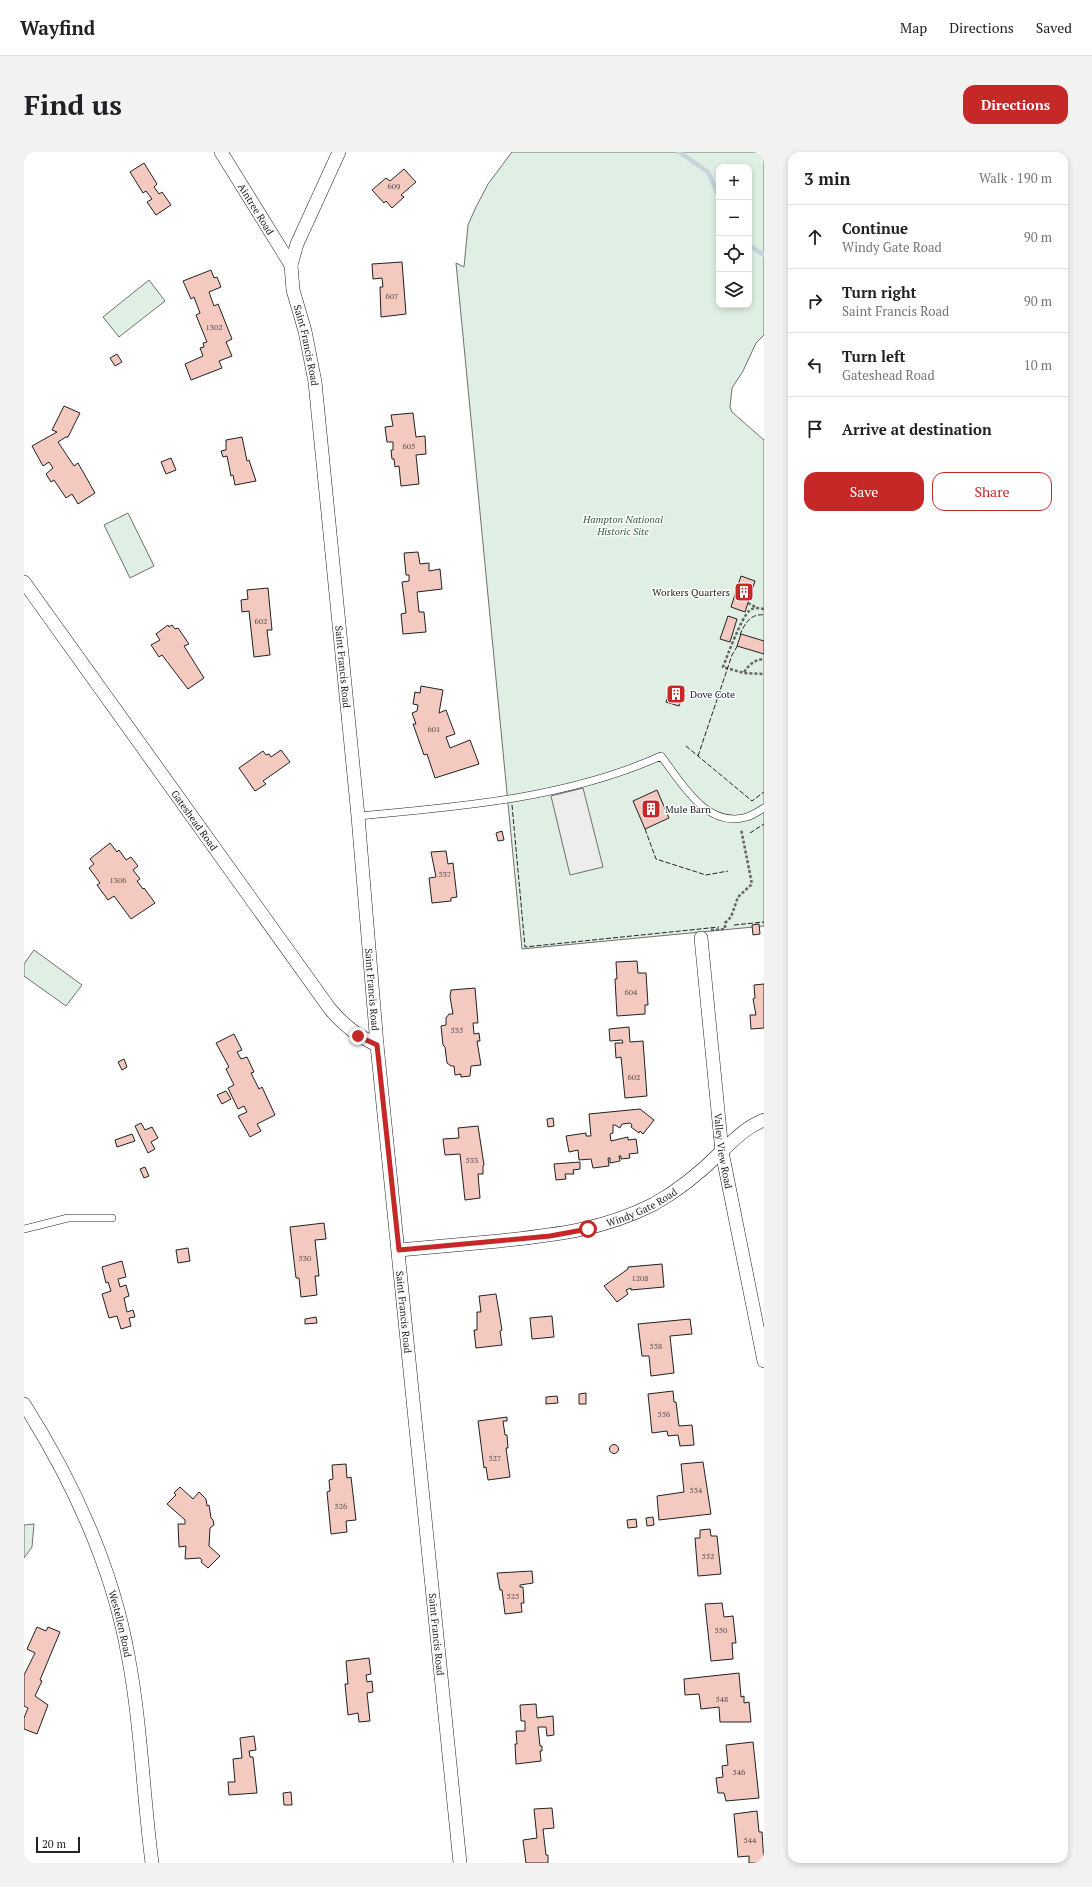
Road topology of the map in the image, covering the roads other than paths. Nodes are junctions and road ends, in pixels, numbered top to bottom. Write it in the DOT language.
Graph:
graph roads {
  1 [pos="221,152"];
  2 [pos="339,152"];
  3 [pos="291,265"];
  4 [pos="24,582"];
  5 [pos="764,808"];
  6 [pos="358,816"];
  7 [pos="701,938"];
  8 [pos="377,1045"];
  9 [pos="764,1120"];
  10 [pos="722,1152"];
  11 [pos="112,1218"];
  12 [pos="24,1229"];
  13 [pos="399,1250"];
  14 [pos="764,1361"];
  15 [pos="24,1404"];
  16 [pos="152,1863"];
  17 [pos="460,1863"];
  1 -- 3 [label="street, Aintree Road"];
  2 -- 3 [label="street, Saint Francis Road"];
  3 -- 6 [label="street, Saint Francis Road"];
  4 -- 8 [label="street, Gateshead Road"];
  5 -- 6 [label="lane"];
  6 -- 8 [label="street, Saint Francis Road"];
  7 -- 10 [label="street, Valley View Road"];
  8 -- 13 [label="street, Saint Francis Road"];
  9 -- 10 [label="street, Windy Gate Road"];
  10 -- 13 [label="street, Windy Gate Road"];
  10 -- 14 [label="street, Valley View Road"];
  11 -- 12 [label="lane"];
  13 -- 17 [label="street, Saint Francis Road"];
  15 -- 16 [label="street, Westellen Road"];
}
